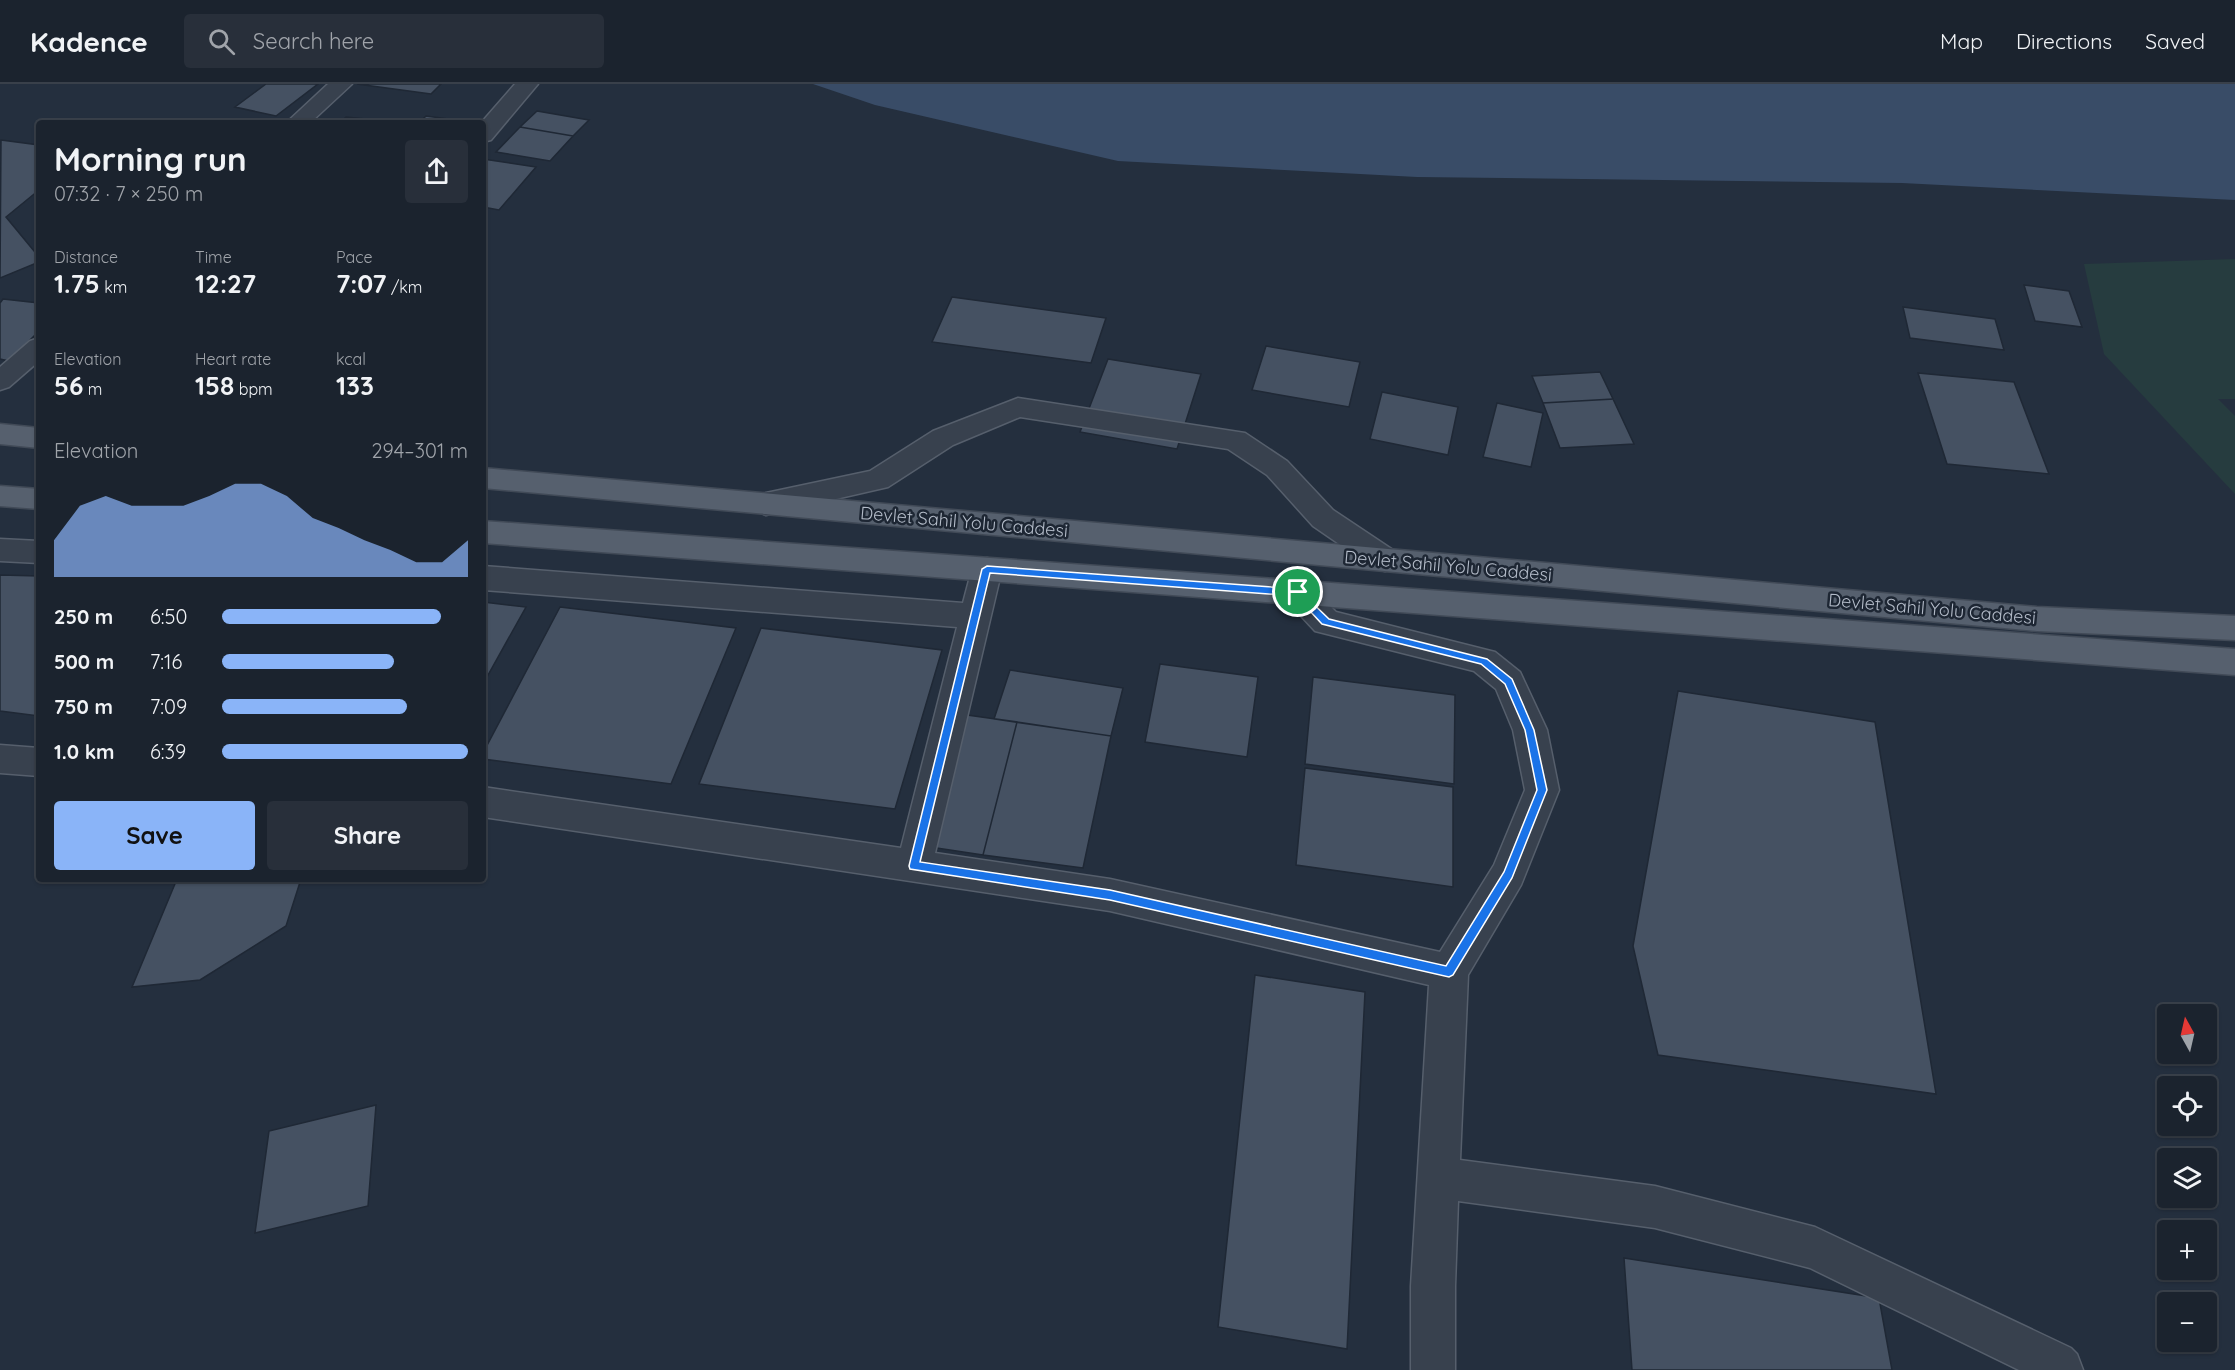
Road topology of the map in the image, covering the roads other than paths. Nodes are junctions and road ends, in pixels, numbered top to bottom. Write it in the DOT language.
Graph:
graph roads {
  1 [pos="341,84"];
  2 [pos="527,84"];
  3 [pos="300,120"];
  4 [pos="486,132"];
  5 [pos="36,350"];
  6 [pos="0,381"];
  7 [pos="0,434"];
  8 [pos="36,438"];
  9 [pos="486,478"];
  10 [pos="0,496"];
  11 [pos="36,499"];
  12 [pos="766,504"];
  13 [pos="486,532"];
  14 [pos="0,550"];
  15 [pos="36,552"];
  16 [pos="1385,560"];
  17 [pos="987,569"];
  18 [pos="486,578"];
  19 [pos="1298,592"];
  20 [pos="975,616"];
  21 [pos="2235,628"];
  22 [pos="2235,662"];
  23 [pos="0,759"];
  24 [pos="36,762"];
  25 [pos="486,802"];
  26 [pos="914,866"];
  27 [pos="1449,972"];
  28 [pos="1438,1179"];
  29 [pos="1433,1370"];
  30 [pos="2061,1370"];
  1 -- 3 [label="street"];
  2 -- 4 [label="street"];
  5 -- 6 [label="street"];
  7 -- 8 [label="main road"];
  9 -- 12 [label="main road, Devlet Sahil Yolu Caddesi"];
  10 -- 11 [label="main road"];
  12 -- 16 [label="main road, Devlet Sahil Yolu Caddesi"];
  12 -- 16 [label="street"];
  13 -- 17 [label="main road, Devlet Sahil Yolu Caddesi"];
  14 -- 15 [label="street"];
  16 -- 21 [label="main road, Devlet Sahil Yolu Caddesi"];
  17 -- 19 [label="main road, Devlet Sahil Yolu Caddesi"];
  17 -- 20 [label="street"];
  18 -- 20 [label="street"];
  19 -- 22 [label="main road, Devlet Sahil Yolu Caddesi"];
  19 -- 27 [label="street"];
  20 -- 26 [label="street"];
  23 -- 24 [label="street"];
  25 -- 26 [label="street"];
  26 -- 27 [label="street"];
  27 -- 28 [label="street"];
  28 -- 29 [label="street"];
  28 -- 30 [label="street"];
}
